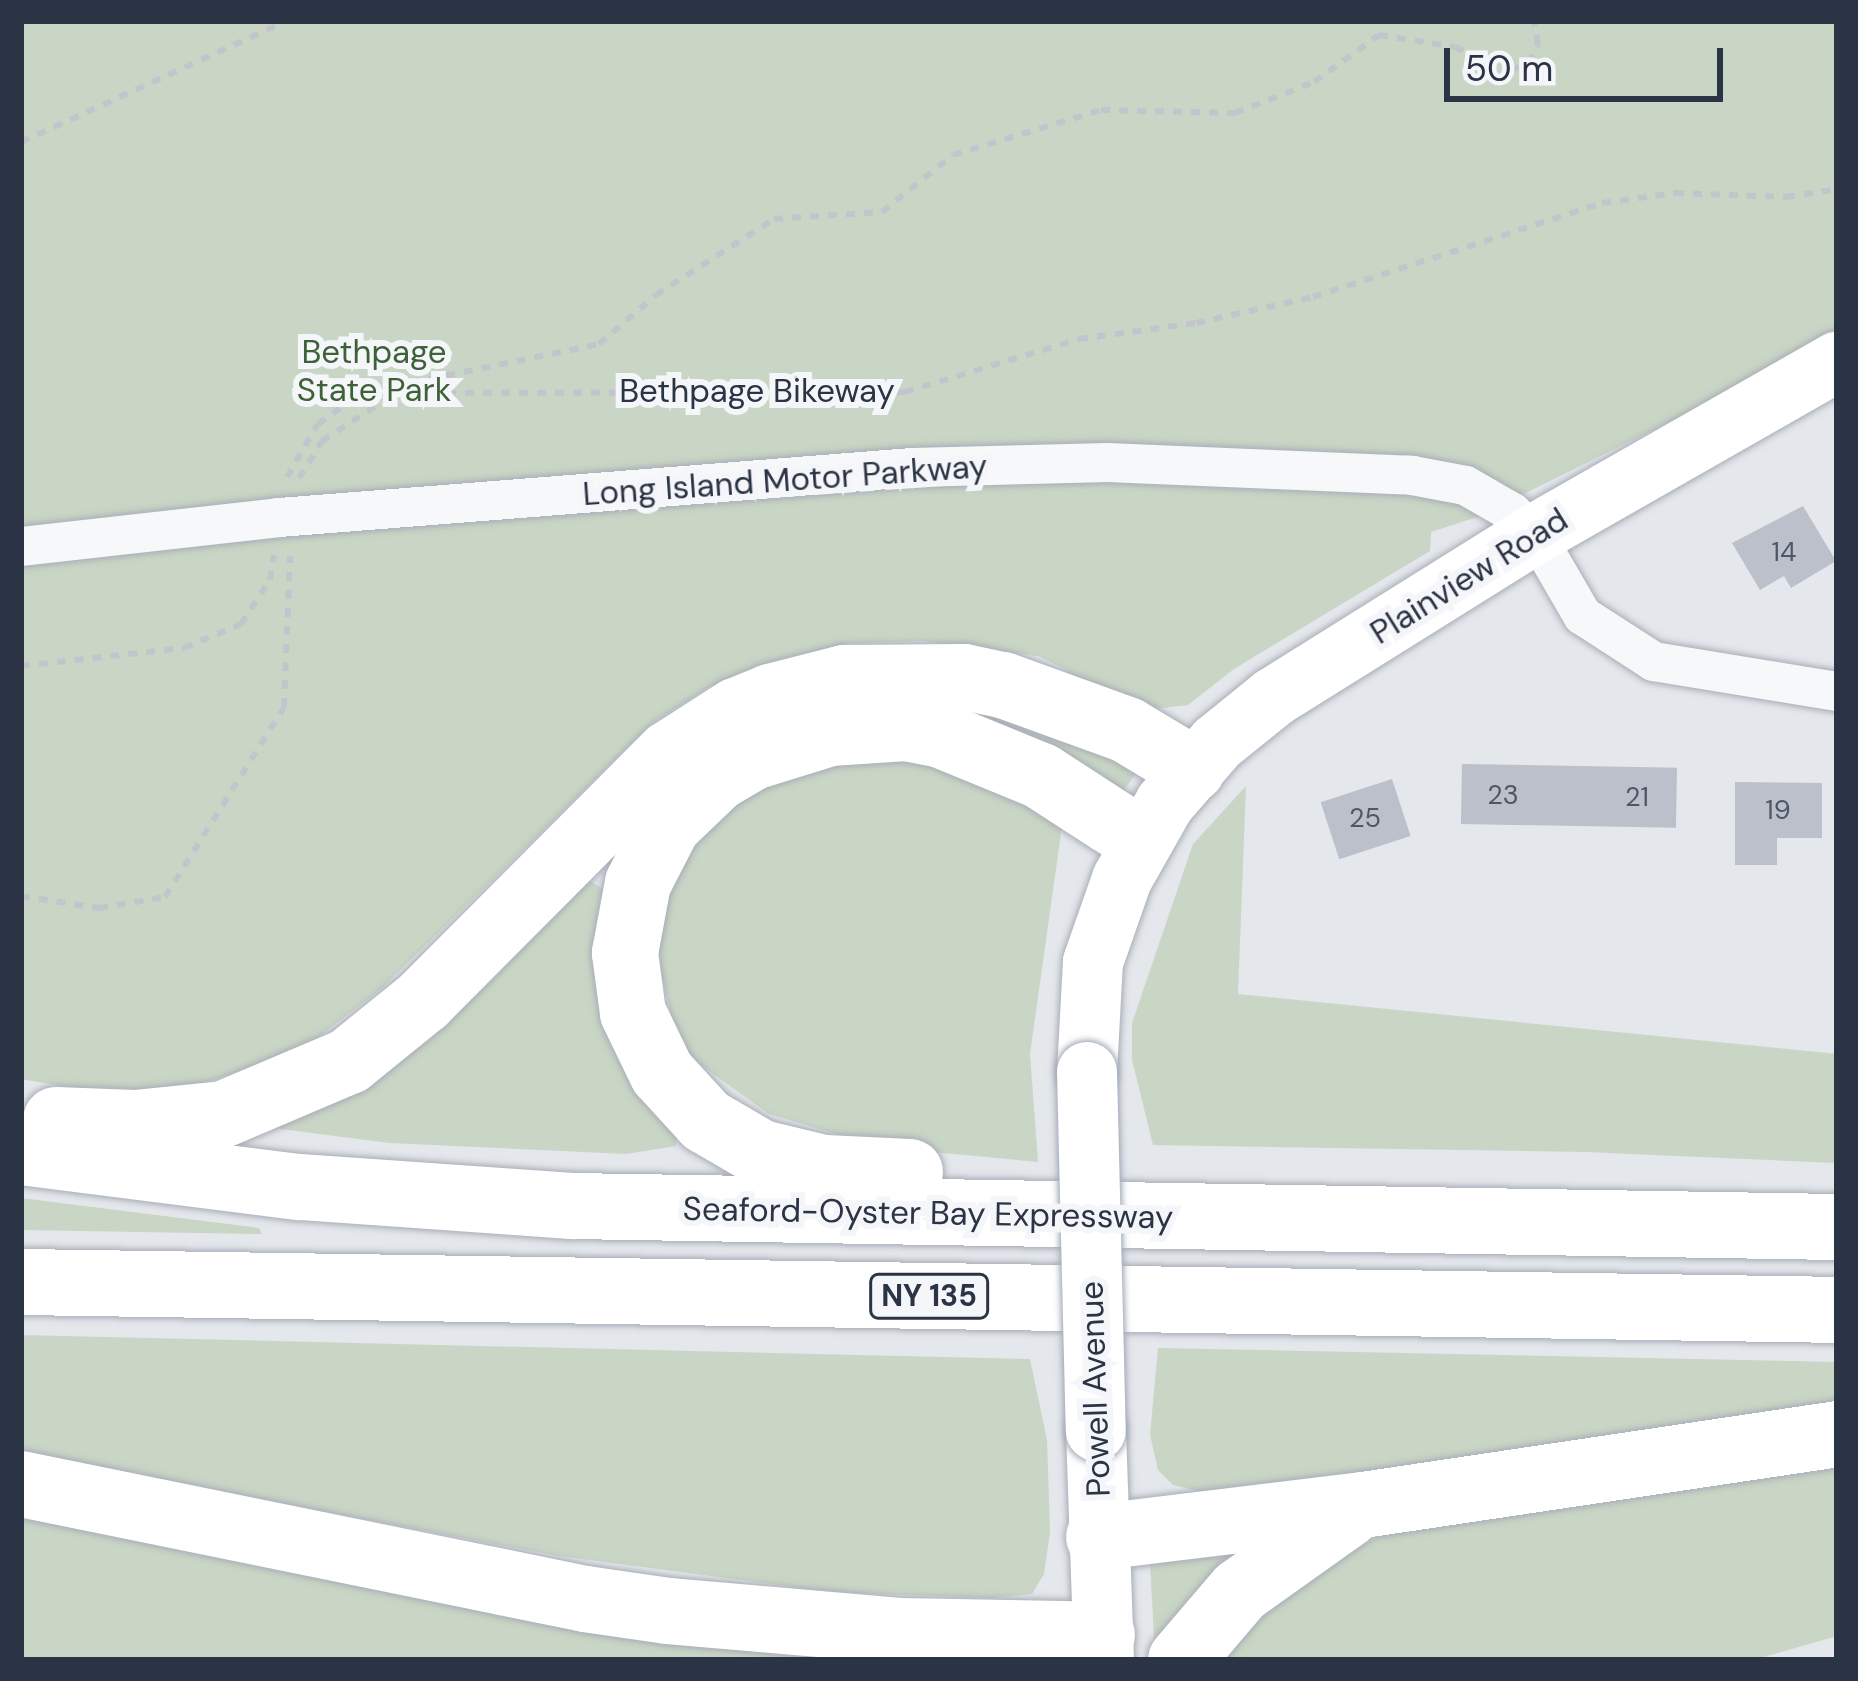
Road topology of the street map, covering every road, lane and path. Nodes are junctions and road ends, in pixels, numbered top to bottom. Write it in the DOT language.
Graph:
graph roads {
  1 [pos="286,21"];
  2 [pos="1534,21"];
  3 [pos="21,142"];
  4 [pos="1837,189"];
  5 [pos="1837,362"];
  6 [pos="391,396"];
  7 [pos="284,517"];
  8 [pos="1535,533"];
  9 [pos="21,546"];
  10 [pos="21,666"];
  11 [pos="1837,691"];
  12 [pos="1192,769"];
  13 [pos="1140,840"];
  14 [pos="21,896"];
  15 [pos="21,1118"];
  16 [pos="21,1152"];
  17 [pos="1186,1217"];
  18 [pos="1837,1227"];
  19 [pos="21,1282"];
  20 [pos="1837,1310"];
  21 [pos="1837,1434"];
  22 [pos="21,1484"];
  23 [pos="1363,1505"];
  24 [pos="1100,1537"];
  25 [pos="1103,1647"];
  26 [pos="1180,1660"];
  1 -- 3 [label="path"];
  2 -- 6 [label="path"];
  4 -- 6 [label="path, Bethpage Bikeway"];
  5 -- 8 [label="main road, Plainview Road"];
  6 -- 7 [label="path"];
  6 -- 7 [label="path, Bethpage Bikeway"];
  7 -- 8 [label="street, Long Island Motor Parkway"];
  7 -- 9 [label="street, Long Island Motor Parkway"];
  7 -- 10 [label="path, Bethpage Bikeway"];
  7 -- 14 [label="path"];
  8 -- 11 [label="street"];
  8 -- 12 [label="main road, Plainview Road"];
  12 -- 13 [label="main road, Plainview Road"];
  12 -- 15 [label="highway"];
  13 -- 17 [label="highway"];
  13 -- 24 [label="main road, Powell Avenue, bridge"];
  16 -- 17 [label="highway, Seaford-Oyster Bay Expressway"];
  17 -- 18 [label="highway, Seaford-Oyster Bay Expressway"];
  19 -- 20 [label="highway, NY 135"];
  21 -- 23 [label="highway"];
  22 -- 25 [label="highway"];
  23 -- 24 [label="highway"];
  23 -- 26 [label="highway"];
  24 -- 25 [label="main road, Powell Avenue"];
}
